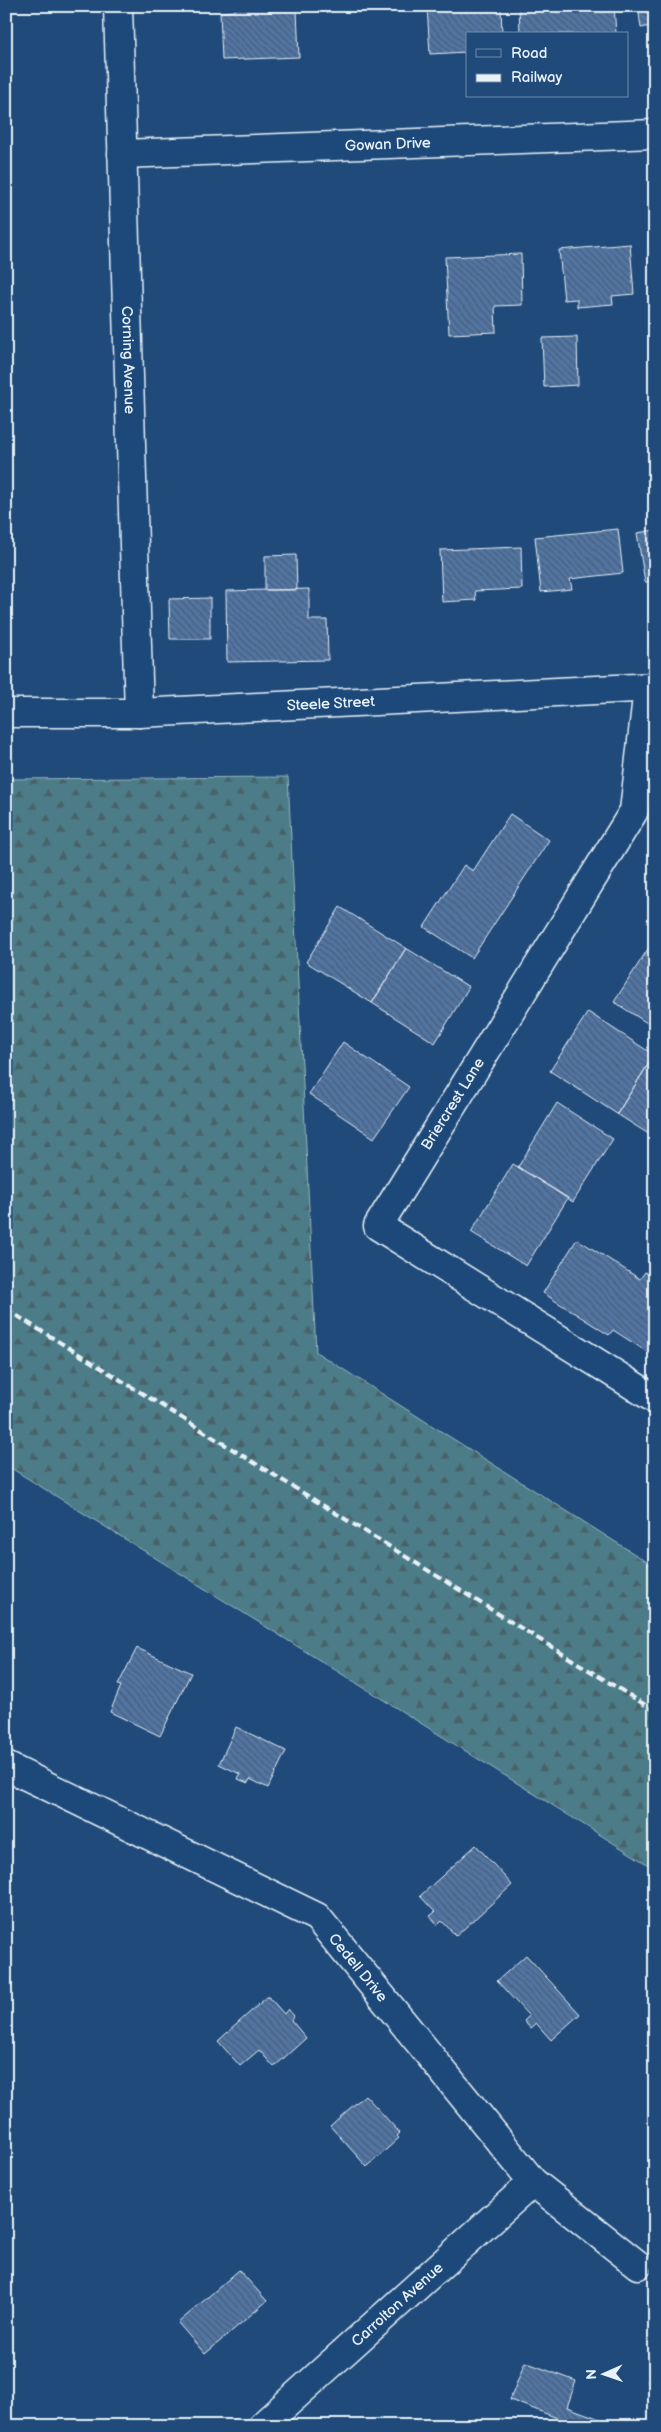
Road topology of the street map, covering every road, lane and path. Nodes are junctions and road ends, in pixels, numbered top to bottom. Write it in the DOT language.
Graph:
graph roads {
  1 [pos="118,6"];
  2 [pos="655,134"];
  3 [pos="122,154"];
  4 [pos="651,687"];
  5 [pos="6,713"];
  6 [pos="139,713"];
  7 [pos="655,1399"];
  8 [pos="6,1766"];
  9 [pos="533,2182"];
  10 [pos="638,2265"];
  11 [pos="262,2426"];
  1 -- 3 [label="street, Corning Avenue"];
  2 -- 3 [label="street, Gowan Drive"];
  3 -- 6 [label="street, Corning Avenue"];
  4 -- 6 [label="street, Steele Street"];
  4 -- 7 [label="street, Briercrest Lane"];
  5 -- 6 [label="street, Steele Street"];
  8 -- 9 [label="street, Cedell Drive"];
  9 -- 10 [label="street, Cedell Drive"];
  9 -- 11 [label="street, Carrolton Avenue"];
}
